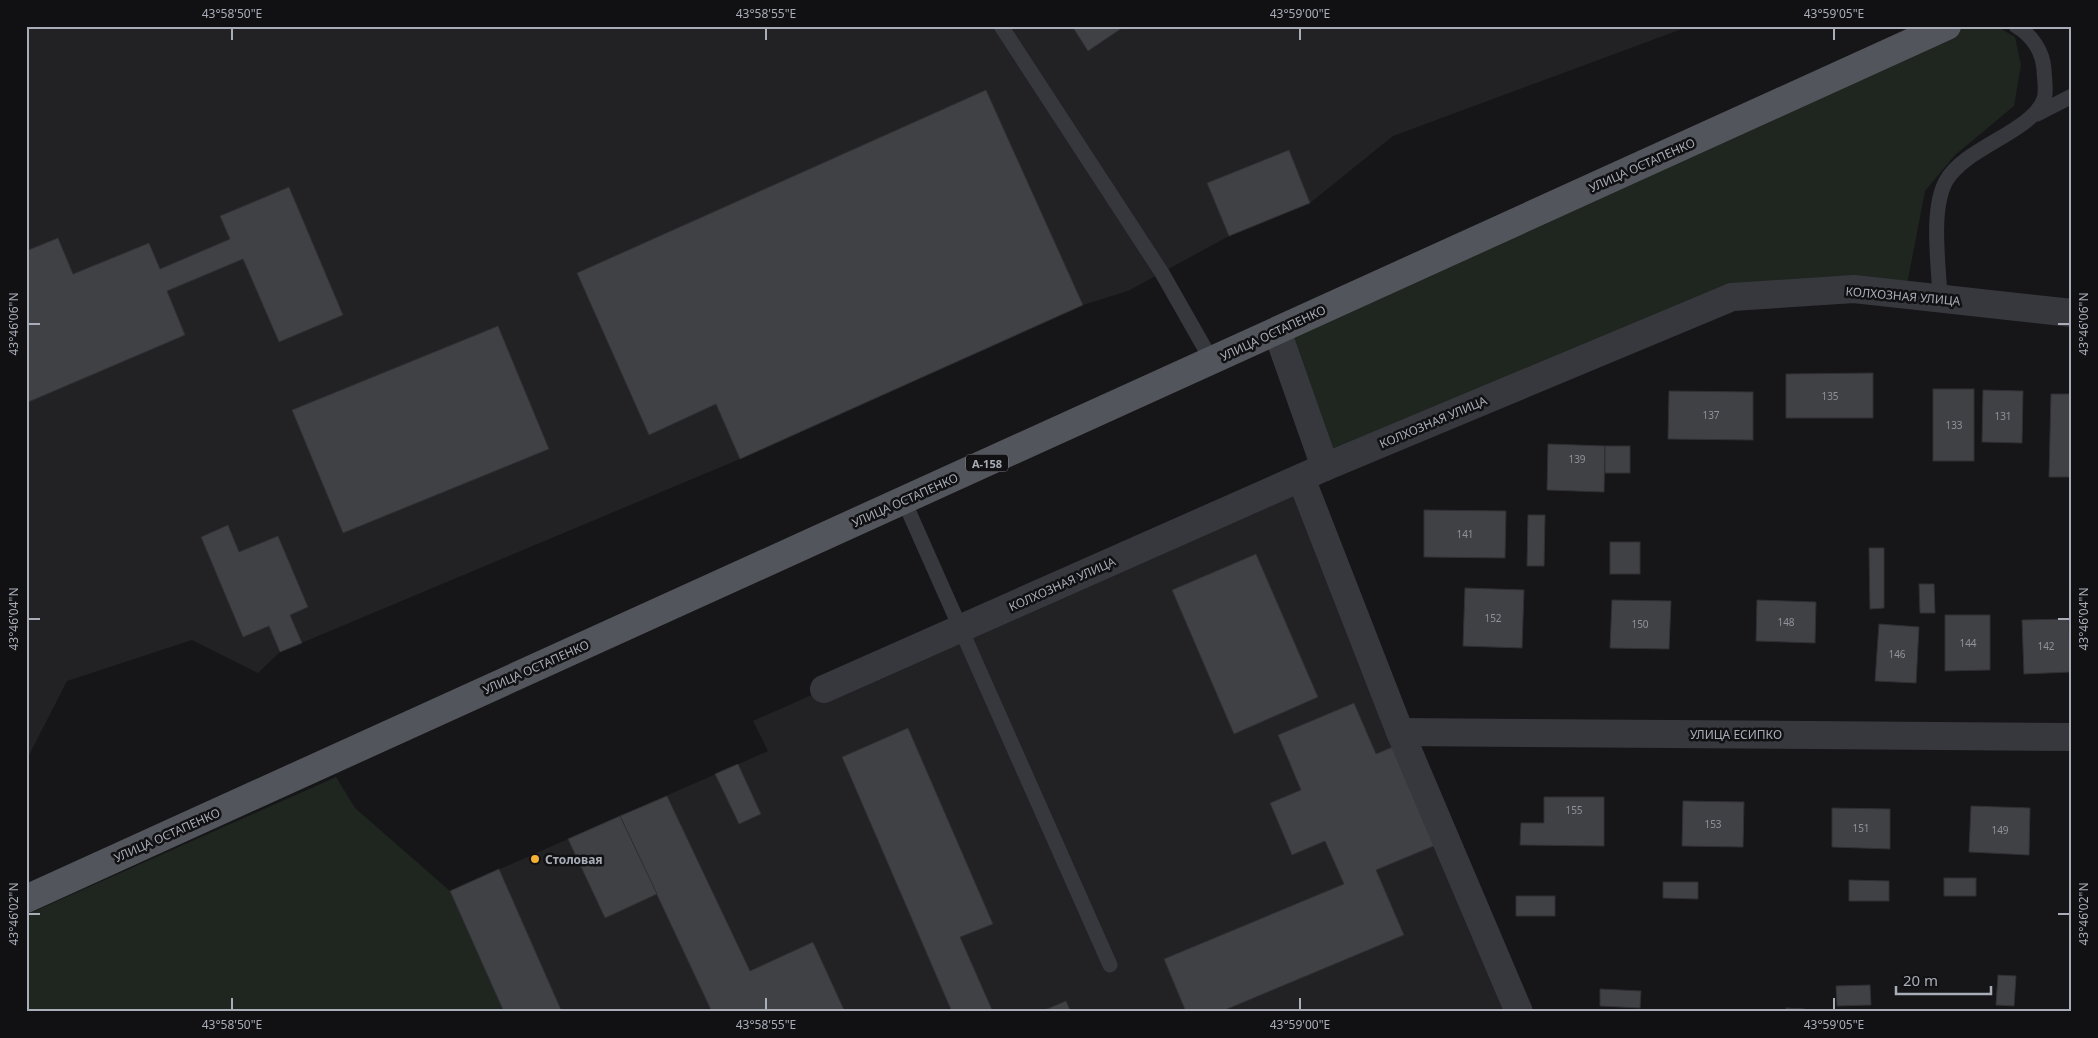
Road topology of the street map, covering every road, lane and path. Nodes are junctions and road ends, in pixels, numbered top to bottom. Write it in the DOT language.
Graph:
graph roads {
  1 [pos="1001,26"];
  2 [pos="1947,26"];
  3 [pos="2016,26"];
  4 [pos="2072,96"];
  5 [pos="2037,114"];
  6 [pos="1940,298"];
  7 [pos="2072,313"];
  8 [pos="1277,331"];
  9 [pos="1212,361"];
  10 [pos="1325,467"];
  11 [pos="1301,478"];
  12 [pos="904,500"];
  13 [pos="960,630"];
  14 [pos="824,689"];
  15 [pos="1400,732"];
  16 [pos="2072,737"];
  17 [pos="26,899"];
  18 [pos="1110,966"];
  19 [pos="1519,1012"];
  1 -- 9 [label="lane"];
  2 -- 8 [label="main road, УЛИЦА ОСТАПЕНКО / А-158"];
  3 -- 5 [label="lane"];
  4 -- 5 [label="lane"];
  5 -- 6 [label="lane"];
  6 -- 7 [label="street, КОЛХОЗНАЯ УЛИЦА"];
  6 -- 10 [label="street, КОЛХОЗНАЯ УЛИЦА"];
  8 -- 9 [label="main road, УЛИЦА ОСТАПЕНКО / А-158"];
  8 -- 10 [label="street"];
  9 -- 12 [label="main road, УЛИЦА ОСТАПЕНКО / А-158"];
  10 -- 11 [label="street, КОЛХОЗНАЯ УЛИЦА"];
  11 -- 13 [label="street, КОЛХОЗНАЯ УЛИЦА"];
  11 -- 15 [label="street"];
  12 -- 13 [label="lane"];
  12 -- 17 [label="main road, УЛИЦА ОСТАПЕНКО / А-158"];
  13 -- 14 [label="street, КОЛХОЗНАЯ УЛИЦА"];
  13 -- 18 [label="lane"];
  15 -- 16 [label="street, УЛИЦА ЕСИПКО"];
  15 -- 19 [label="street"];
}
